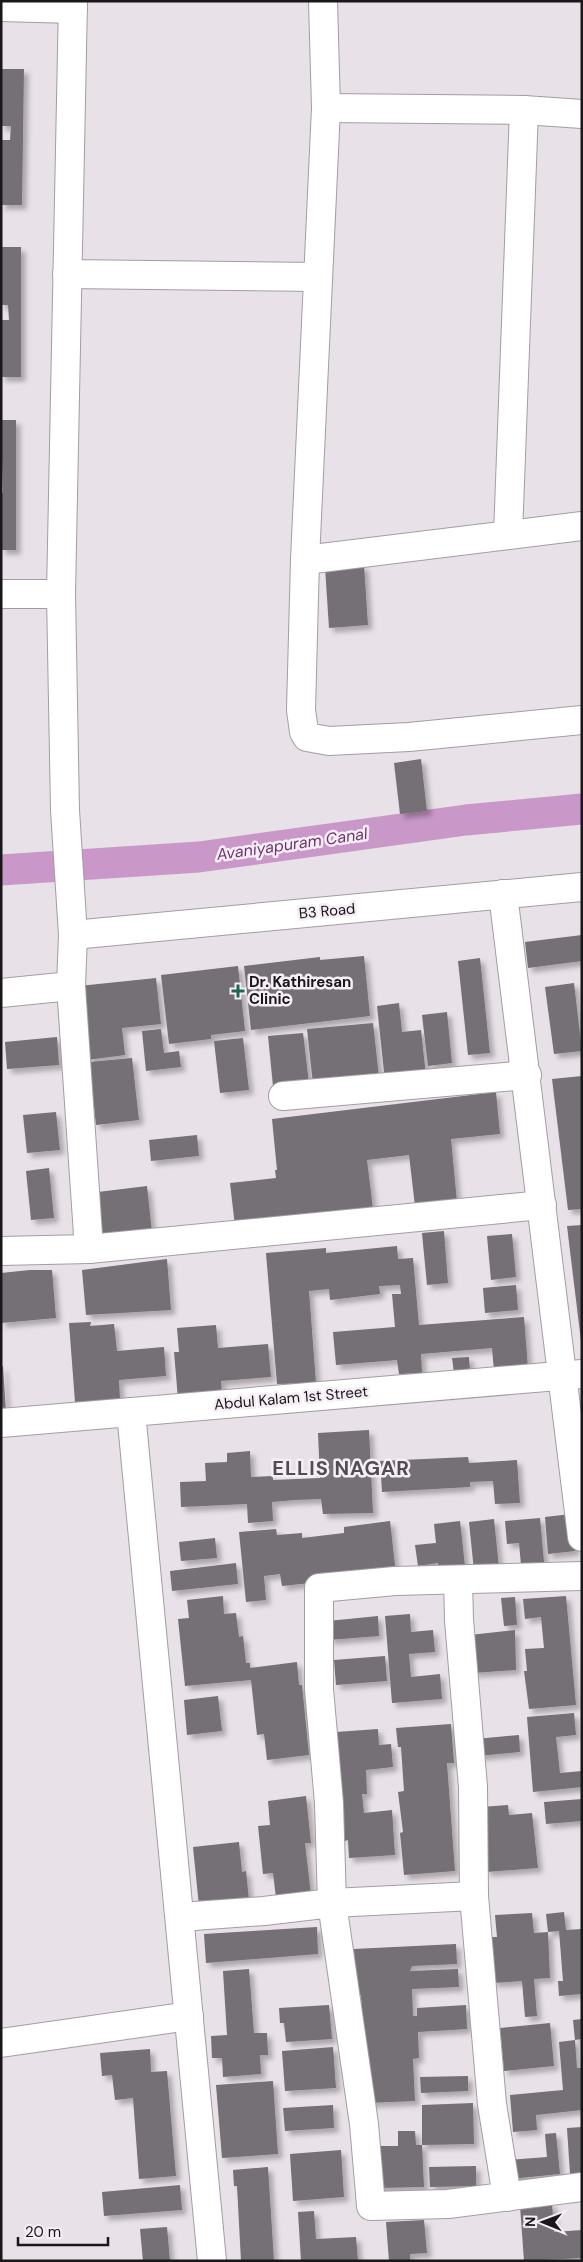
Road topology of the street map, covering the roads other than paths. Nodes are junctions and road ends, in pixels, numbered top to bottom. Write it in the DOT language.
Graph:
graph roads {
  1 [pos="323,1"];
  2 [pos="73,5"];
  3 [pos="1,7"];
  4 [pos="326,108"];
  5 [pos="524,110"];
  6 [pos="582,114"];
  7 [pos="67,274"];
  8 [pos="318,277"];
  9 [pos="582,526"];
  10 [pos="508,535"];
  11 [pos="305,560"];
  12 [pos="1,594"];
  13 [pos="61,594"];
  14 [pos="582,720"];
  15 [pos="582,887"];
  16 [pos="504,894"];
  17 [pos="72,935"];
  18 [pos="71,986"];
  19 [pos="1,993"];
  20 [pos="527,1075"];
  21 [pos="283,1096"];
  22 [pos="542,1205"];
  23 [pos="89,1249"];
  24 [pos="1,1251"];
  25 [pos="572,1375"];
  26 [pos="131,1412"];
  27 [pos="1,1423"];
  28 [pos="582,1536"];
  29 [pos="582,1576"];
  30 [pos="458,1580"];
  31 [pos="492,1580"];
  32 [pos="459,1620"];
  33 [pos="474,1896"];
  34 [pos="332,1903"];
  35 [pos="180,1917"];
  36 [pos="189,2016"];
  37 [pos="1,2044"];
  38 [pos="582,2187"];
  39 [pos="507,2197"];
  40 [pos="212,2261"];
  1 -- 4 [label="street"];
  2 -- 3 [label="street"];
  2 -- 7 [label="street"];
  4 -- 5 [label="street"];
  4 -- 8 [label="street"];
  5 -- 6 [label="street"];
  5 -- 10 [label="street"];
  7 -- 8 [label="street"];
  7 -- 13 [label="street"];
  8 -- 11 [label="street"];
  9 -- 10 [label="street"];
  10 -- 11 [label="street"];
  11 -- 14 [label="street"];
  12 -- 13 [label="street"];
  13 -- 17 [label="street"];
  15 -- 16 [label="street, B3 Road"];
  16 -- 17 [label="street, B3 Road"];
  16 -- 20 [label="street"];
  17 -- 18 [label="street"];
  18 -- 19 [label="street"];
  18 -- 23 [label="street"];
  20 -- 21 [label="street"];
  20 -- 22 [label="street"];
  22 -- 23 [label="street"];
  22 -- 25 [label="street"];
  23 -- 24 [label="street"];
  25 -- 26 [label="street, Abdul Kalam 1st Street"];
  25 -- 28 [label="street"];
  26 -- 27 [label="street, Abdul Kalam 1st Street"];
  26 -- 35 [label="street"];
  29 -- 31 [label="street"];
  30 -- 31 [label="street"];
  30 -- 32 [label="street"];
  30 -- 34 [label="street"];
  31 -- 32 [label="street"];
  32 -- 33 [label="street"];
  33 -- 34 [label="street"];
  33 -- 39 [label="street"];
  34 -- 35 [label="street"];
  34 -- 39 [label="street"];
  35 -- 36 [label="street"];
  36 -- 37 [label="street"];
  36 -- 40 [label="street"];
  38 -- 39 [label="street"];
}
